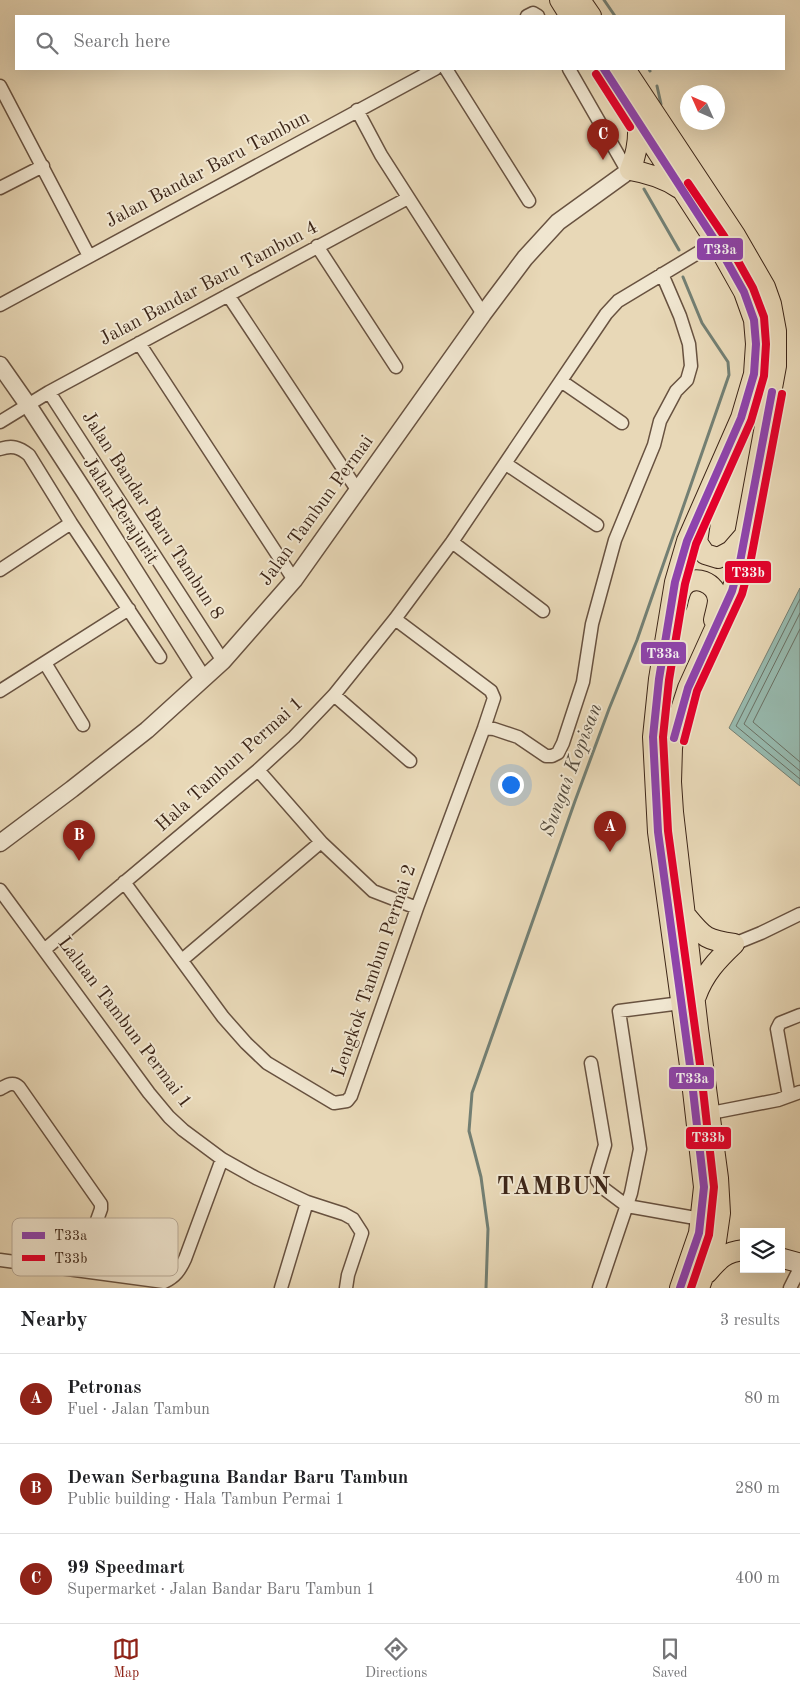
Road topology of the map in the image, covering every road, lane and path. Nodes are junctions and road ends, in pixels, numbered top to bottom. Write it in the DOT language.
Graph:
graph roads {
  1 [pos="560,0"];
  2 [pos="580,0"];
  3 [pos="569,15"];
  4 [pos="590,15"];
  5 [pos="433,70"];
  6 [pos="447,70"];
  7 [pos="570,70"];
  8 [pos="605,70"];
  9 [pos="625,70"];
  10 [pos="0,86"];
  11 [pos="357,110"];
  12 [pos="638,122"];
  13 [pos="43,166"];
  14 [pos="629,171"];
  15 [pos="0,188"];
  16 [pos="680,189"];
  17 [pos="408,198"];
  18 [pos="529,201"];
  19 [pos="716,242"];
  20 [pos="318,246"];
  21 [pos="89,256"];
  22 [pos="662,274"];
  23 [pos="228,296"];
  24 [pos="0,305"];
  25 [pos="483,314"];
  26 [pos="139,343"];
  27 [pos="0,365"];
  28 [pos="396,367"];
  29 [pos="561,382"];
  30 [pos="49,392"];
  31 [pos="28,404"];
  32 [pos="0,422"];
  33 [pos="622,423"];
  34 [pos="5,448"];
  35 [pos="506,464"];
  36 [pos="358,491"];
  37 [pos="701,510"];
  38 [pos="71,523"];
  39 [pos="598,525"];
  40 [pos="744,536"];
  41 [pos="452,542"];
  42 [pos="0,570"];
  43 [pos="294,580"];
  44 [pos="128,609"];
  45 [pos="543,611"];
  46 [pos="395,619"];
  47 [pos="669,624"];
  48 [pos="712,632"];
  49 [pos="160,657"];
  50 [pos="223,661"];
  51 [pos="45,663"];
  52 [pos="203,680"];
  53 [pos="0,691"];
  54 [pos="334,695"];
  55 [pos="83,725"];
  56 [pos="484,728"];
  57 [pos="410,761"];
  58 [pos="258,770"];
  59 [pos="321,842"];
  60 [pos="0,843"];
  61 [pos="124,882"];
  62 [pos="0,890"];
  63 [pos="417,908"];
  64 [pos="800,914"];
  65 [pos="687,917"];
  66 [pos="734,944"];
  67 [pos="44,950"];
  68 [pos="182,960"];
  69 [pos="688,1000"];
  70 [pos="800,1015"];
  71 [pos="591,1063"];
  72 [pos="0,1089"];
  73 [pos="794,1094"];
  74 [pos="711,1113"];
  75 [pos="222,1159"];
  76 [pos="307,1202"];
  77 [pos="627,1206"];
  78 [pos="711,1216"];
  79 [pos="98,1218"];
  80 [pos="740,1245"];
  81 [pos="740,1249"];
  82 [pos="785,1259"];
  83 [pos="800,1263"];
  84 [pos="800,1268"];
  85 [pos="178,1272"];
  86 [pos="122,1276"];
  87 [pos="174,1276"];
  88 [pos="702,1281"];
  89 [pos="280,1288"];
  90 [pos="346,1288"];
  91 [pos="599,1288"];
  92 [pos="680,1288"];
  93 [pos="790,1288"];
  1 -- 3 [label="main road"];
  2 -- 4 [label="main road"];
  5 -- 11 [label="street, Jalan Bandar Baru Tambun"];
  6 -- 18 [label="street"];
  7 -- 14 [label="street"];
  8 -- 12 [label="main road"];
  9 -- 40 [label="main road"];
  10 -- 13 [label="street"];
  11 -- 17 [label="street"];
  11 -- 21 [label="street, Jalan Bandar Baru Tambun"];
  12 -- 14 [label="main road"];
  12 -- 16 [label="main road"];
  13 -- 15 [label="street"];
  13 -- 21 [label="street"];
  14 -- 16 [label="main road"];
  14 -- 25 [label="street, Jalan Tambun Permai"];
  16 -- 19 [label="main road"];
  17 -- 20 [label="street, Jalan Bandar Baru Tambun 4"];
  17 -- 25 [label="street"];
  19 -- 22 [label="street, Hala Tambun Permai 1"];
  19 -- 37 [label="main road"];
  20 -- 23 [label="street, Jalan Bandar Baru Tambun 4"];
  20 -- 28 [label="street"];
  21 -- 24 [label="street, Jalan Bandar Baru Tambun"];
  22 -- 29 [label="street, Hala Tambun Permai 1"];
  22 -- 56 [label="street"];
  23 -- 26 [label="street, Jalan Bandar Baru Tambun 4"];
  23 -- 36 [label="street"];
  25 -- 36 [label="street, Jalan Tambun Permai"];
  26 -- 30 [label="street, Jalan Bandar Baru Tambun 4"];
  26 -- 43 [label="street"];
  27 -- 31 [label="street, Jalan Perajurit"];
  29 -- 33 [label="street"];
  29 -- 35 [label="street, Hala Tambun Permai 1"];
  30 -- 31 [label="street, Jalan Bandar Baru Tambun 4"];
  30 -- 50 [label="street, Jalan Bandar Baru Tambun 8"];
  31 -- 32 [label="street, Jalan Bandar Baru Tambun 4"];
  31 -- 52 [label="street, Jalan Perajurit"];
  34 -- 38 [label="street"];
  35 -- 39 [label="street"];
  35 -- 41 [label="street, Hala Tambun Permai 1"];
  36 -- 43 [label="street, Jalan Tambun Permai"];
  37 -- 40 [label="main road"];
  37 -- 47 [label="main road"];
  38 -- 42 [label="street"];
  38 -- 44 [label="street"];
  40 -- 48 [label="main road"];
  41 -- 45 [label="street"];
  41 -- 46 [label="street, Hala Tambun Permai 1"];
  43 -- 50 [label="street, Jalan Tambun Permai"];
  44 -- 49 [label="street"];
  44 -- 51 [label="street"];
  46 -- 54 [label="street, Hala Tambun Permai 1"];
  46 -- 56 [label="street, Lengkok Tambun Permai 2"];
  47 -- 48 [label="main road"];
  47 -- 69 [label="main road"];
  48 -- 65 [label="main road"];
  50 -- 52 [label="street, Jalan Tambun Permai"];
  51 -- 53 [label="street"];
  51 -- 55 [label="street"];
  52 -- 60 [label="street, Jalan Tambun Permai"];
  54 -- 57 [label="street"];
  54 -- 58 [label="street, Hala Tambun Permai 1"];
  56 -- 63 [label="street, Lengkok Tambun Permai 2"];
  58 -- 59 [label="street"];
  58 -- 61 [label="street, Hala Tambun Permai 1"];
  59 -- 63 [label="street"];
  59 -- 68 [label="street"];
  61 -- 67 [label="street, Hala Tambun Permai 1"];
  61 -- 68 [label="street, Lengkok Tambun Permai 2"];
  62 -- 67 [label="street, Laluan Tambun Permai 1"];
  63 -- 68 [label="street, Lengkok Tambun Permai 2"];
  64 -- 66 [label="street"];
  65 -- 66 [label="main road"];
  65 -- 69 [label="main road"];
  66 -- 69 [label="main road"];
  67 -- 75 [label="street, Laluan Tambun Permai 1"];
  69 -- 74 [label="main road"];
  69 -- 77 [label="street"];
  69 -- 78 [label="main road"];
  70 -- 73 [label="street"];
  71 -- 77 [label="street"];
  72 -- 79 [label="street"];
  73 -- 74 [label="street"];
  74 -- 78 [label="main road"];
  75 -- 76 [label="street, Laluan Tambun Permai 1"];
  75 -- 85 [label="street"];
  76 -- 89 [label="street"];
  76 -- 90 [label="street, Laluan Tambun Permai 1"];
  77 -- 78 [label="street"];
  77 -- 91 [label="street"];
  78 -- 80 [label="main road"];
  78 -- 88 [label="main road"];
  78 -- 92 [label="main road"];
  81 -- 88 [label="main road"];
  82 -- 83 [label="main road"];
  84 -- 93 [label="street"];
  86 -- 87 [label="street"];
}
